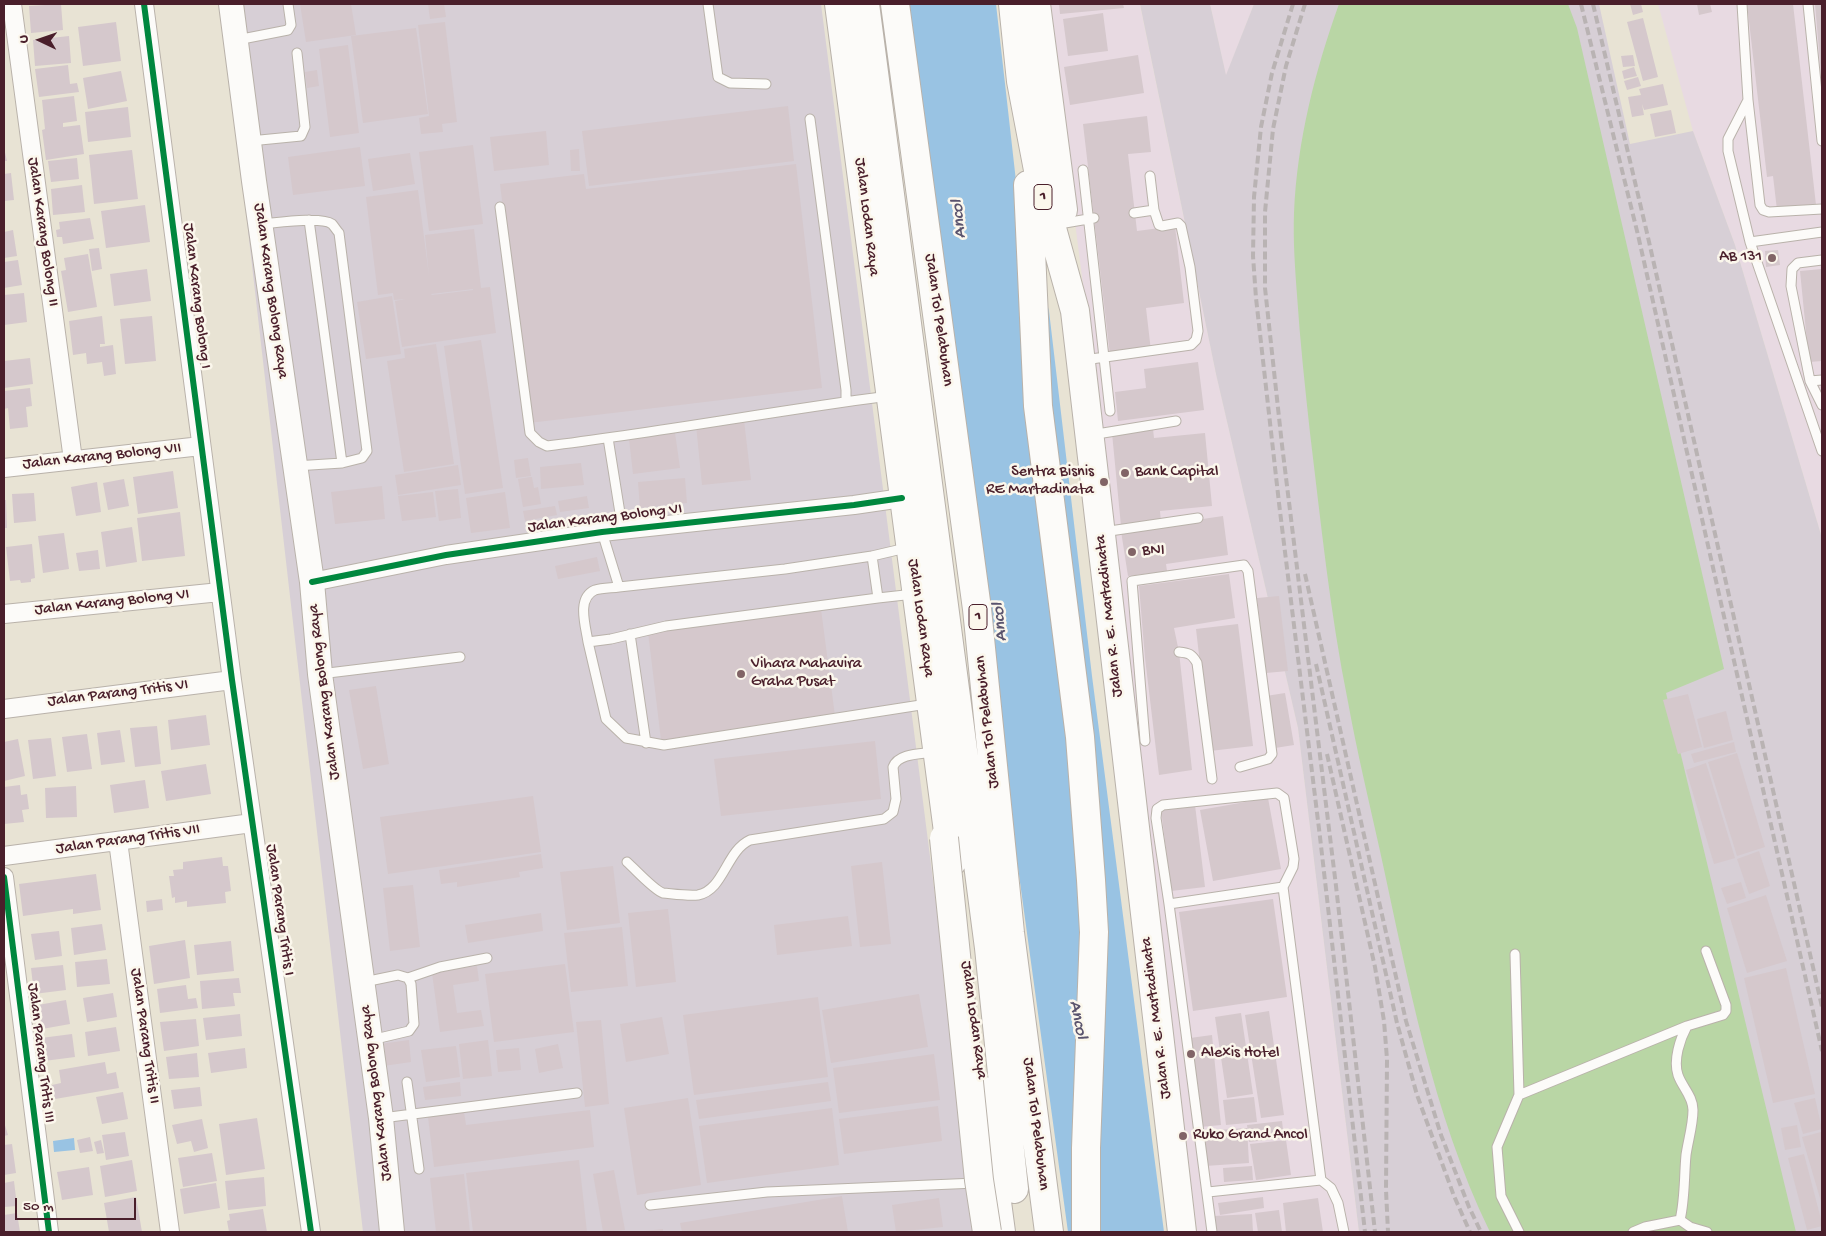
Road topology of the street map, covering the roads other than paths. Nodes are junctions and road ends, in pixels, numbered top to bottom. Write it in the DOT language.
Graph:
graph roads {
  1 [pos="12,4"];
  2 [pos="144,4"];
  3 [pos="231,4"];
  4 [pos="288,4"];
  5 [pos="708,4"];
  6 [pos="839,4"];
  7 [pos="865,4"];
  8 [pos="896,4"];
  9 [pos="1013,4"];
  10 [pos="1036,4"];
  11 [pos="1742,4"];
  12 [pos="1808,4"];
  13 [pos="236,40"];
  14 [pos="296,52"];
  15 [pos="1021,81"];
  16 [pos="766,84"];
  17 [pos="1748,100"];
  18 [pos="810,119"];
  19 [pos="249,141"];
  20 [pos="1822,141"];
  21 [pos="1082,170"];
  22 [pos="1150,176"];
  23 [pos="500,206"];
  24 [pos="1154,210"];
  25 [pos="1822,210"];
  26 [pos="1134,212"];
  27 [pos="309,220"];
  28 [pos="1082,221"];
  29 [pos="260,224"];
  30 [pos="1822,232"];
  31 [pos="1750,242"];
  32 [pos="1822,260"];
  33 [pos="1075,311"];
  34 [pos="1092,360"];
  35 [pos="1822,380"];
  36 [pos="1810,381"];
  37 [pos="889,395"];
  38 [pos="846,401"];
  39 [pos="1822,405"];
  40 [pos="1110,411"];
  41 [pos="1176,421"];
  42 [pos="1088,436"];
  43 [pos="608,438"];
  44 [pos="201,446"];
  45 [pos="1822,451"];
  46 [pos="73,460"];
  47 [pos="342,463"];
  48 [pos="295,466"];
  49 [pos="4,468"];
  50 [pos="902,498"];
  51 [pos="1198,518"];
  52 [pos="621,529"];
  53 [pos="602,532"];
  54 [pos="1100,532"];
  55 [pos="910,546"];
  56 [pos="872,556"];
  57 [pos="312,582"];
  58 [pos="619,587"];
  59 [pos="220,592"];
  60 [pos="916,594"];
  61 [pos="878,598"];
  62 [pos="4,614"];
  63 [pos="630,634"];
  64 [pos="588,642"];
  65 [pos="1179,652"];
  66 [pos="460,658"];
  67 [pos="320,674"];
  68 [pos="232,680"];
  69 [pos="1130,697"];
  70 [pos="932,703"];
  71 [pos="4,709"];
  72 [pos="1145,741"];
  73 [pos="646,743"];
  74 [pos="938,752"];
  75 [pos="1240,766"];
  76 [pos="1212,779"];
  77 [pos="941,782"];
  78 [pos="252,823"];
  79 [pos="118,841"];
  80 [pos="4,856"];
  81 [pos="626,862"];
  82 [pos="4,877"];
  83 [pos="1283,887"];
  84 [pos="1169,904"];
  85 [pos="1706,951"];
  86 [pos="1516,954"];
  87 [pos="487,958"];
  88 [pos="408,978"];
  89 [pos="363,983"];
  90 [pos="1171,1024"];
  91 [pos="1687,1026"];
  92 [pos="371,1040"];
  93 [pos="407,1082"];
  94 [pos="577,1093"];
  95 [pos="1519,1095"];
  96 [pos="411,1114"];
  97 [pos="382,1118"];
  98 [pos="419,1169"];
  99 [pos="1321,1180"];
  100 [pos="995,1183"];
  101 [pos="1208,1192"];
  102 [pos="650,1206"];
  103 [pos="1680,1220"];
  104 [pos="50,1232"];
  105 [pos="170,1232"];
  106 [pos="311,1232"];
  107 [pos="392,1232"];
  108 [pos="987,1232"];
  109 [pos="1001,1232"];
  110 [pos="1019,1232"];
  111 [pos="1050,1232"];
  112 [pos="1086,1232"];
  113 [pos="1182,1232"];
  114 [pos="1212,1232"];
  115 [pos="1344,1232"];
  116 [pos="1519,1232"];
  117 [pos="1633,1232"];
  118 [pos="1708,1232"];
  1 -- 46 [label="street, Jalan Karang Bolong II"];
  2 -- 44 [label="street, Jalan Karang Bolong I"];
  3 -- 13 [label="street, Jalan Karang Bolong Raya"];
  4 -- 13 [label="lane"];
  5 -- 16 [label="lane"];
  6 -- 37 [label="highway, Jalan Lodan Raya"];
  7 -- 110 [label="highway, Jalan Tol Pelabuhan / 1"];
  8 -- 111 [label="highway, Jalan Tol Pelabuhan / 1"];
  9 -- 15 [label="highway, Jalan R. E. Martadinata / 1"];
  10 -- 28 [label="highway"];
  11 -- 17 [label="lane"];
  12 -- 20 [label="lane"];
  13 -- 19 [label="street, Jalan Karang Bolong Raya"];
  14 -- 19 [label="lane"];
  15 -- 33 [label="highway, Jalan R. E. Martadinata / 1"];
  15 -- 112 [label="highway"];
  17 -- 25 [label="lane"];
  17 -- 31 [label="lane"];
  18 -- 38 [label="lane"];
  19 -- 29 [label="street, Jalan Karang Bolong Raya"];
  21 -- 28 [label="lane"];
  22 -- 24 [label="lane"];
  23 -- 43 [label="lane"];
  24 -- 26 [label="lane"];
  24 -- 34 [label="lane"];
  27 -- 29 [label="lane"];
  27 -- 47 [label="lane"];
  27 -- 47 [label="lane"];
  28 -- 33 [label="highway"];
  28 -- 34 [label="lane"];
  29 -- 48 [label="street, Jalan Karang Bolong Raya"];
  30 -- 31 [label="lane"];
  31 -- 45 [label="lane"];
  32 -- 36 [label="lane"];
  33 -- 34 [label="highway, Jalan R. E. Martadinata / 1"];
  34 -- 40 [label="lane"];
  34 -- 42 [label="highway, Jalan R. E. Martadinata / 1"];
  35 -- 36 [label="lane"];
  36 -- 39 [label="lane"];
  37 -- 38 [label="lane"];
  37 -- 50 [label="highway, Jalan Lodan Raya"];
  38 -- 43 [label="lane"];
  41 -- 42 [label="lane"];
  42 -- 54 [label="highway, Jalan R. E. Martadinata / 1"];
  43 -- 52 [label="lane"];
  44 -- 46 [label="street, Jalan Karang Bolong VII"];
  44 -- 59 [label="street, Jalan Karang Bolong I"];
  46 -- 49 [label="street, Jalan Karang Bolong VII"];
  47 -- 48 [label="lane"];
  48 -- 57 [label="street, Jalan Karang Bolong Raya"];
  50 -- 52 [label="street, Jalan Karang Bolong VI"];
  50 -- 55 [label="highway, Jalan Lodan Raya"];
  51 -- 54 [label="lane"];
  52 -- 53 [label="street, Jalan Karang Bolong VI"];
  53 -- 57 [label="street, Jalan Karang Bolong VI"];
  53 -- 58 [label="lane"];
  54 -- 69 [label="highway, Jalan R. E. Martadinata / 1"];
  55 -- 56 [label="lane"];
  55 -- 60 [label="highway, Jalan Lodan Raya"];
  56 -- 58 [label="lane"];
  56 -- 61 [label="lane"];
  57 -- 67 [label="street, Jalan Karang Bolong Raya"];
  58 -- 64 [label="lane"];
  59 -- 62 [label="street, Jalan Karang Bolong VI"];
  59 -- 68 [label="street, Jalan Parang Tritis I"];
  60 -- 61 [label="lane"];
  60 -- 70 [label="highway, Jalan Lodan Raya"];
  61 -- 63 [label="lane"];
  63 -- 64 [label="lane"];
  63 -- 73 [label="lane"];
  64 -- 73 [label="lane"];
  65 -- 76 [label="lane"];
  66 -- 67 [label="lane"];
  67 -- 89 [label="street, Jalan Karang Bolong Raya"];
  68 -- 71 [label="street, Jalan Parang Tritis VI"];
  68 -- 78 [label="street, Jalan Parang Tritis I"];
  69 -- 72 [label="lane"];
  69 -- 75 [label="lane"];
  69 -- 90 [label="highway, Jalan R. E. Martadinata / 1"];
  70 -- 73 [label="lane"];
  70 -- 74 [label="highway, Jalan Lodan Raya"];
  74 -- 77 [label="highway, Jalan Lodan Raya"];
  74 -- 81 [label="lane"];
  77 -- 100 [label="highway, Jalan Lodan Raya"];
  77 -- 108 [label="highway, bridge"];
  78 -- 79 [label="street, Jalan Parang Tritis VII"];
  78 -- 106 [label="street, Jalan Parang Tritis I"];
  79 -- 80 [label="street, Jalan Parang Tritis VII"];
  79 -- 105 [label="street, Jalan Parang Tritis II"];
  82 -- 104 [label="street, Jalan Parang Tritis III"];
  83 -- 84 [label="lane"];
  83 -- 84 [label="lane"];
  83 -- 99 [label="lane"];
  84 -- 90 [label="lane"];
  85 -- 91 [label="lane"];
  86 -- 95 [label="lane"];
  87 -- 88 [label="lane"];
  88 -- 89 [label="lane"];
  88 -- 92 [label="lane"];
  89 -- 92 [label="street, Jalan Karang Bolong Raya"];
  90 -- 101 [label="lane"];
  90 -- 113 [label="highway, Jalan R. E. Martadinata / 1"];
  91 -- 95 [label="lane"];
  91 -- 103 [label="lane"];
  92 -- 97 [label="street, Jalan Karang Bolong Raya"];
  93 -- 96 [label="lane"];
  94 -- 96 [label="lane"];
  95 -- 116 [label="lane"];
  96 -- 97 [label="lane"];
  96 -- 98 [label="lane"];
  97 -- 107 [label="street, Jalan Karang Bolong Raya"];
  99 -- 101 [label="lane"];
  99 -- 115 [label="lane"];
  100 -- 102 [label="lane"];
  100 -- 109 [label="highway, Jalan Lodan Raya"];
  101 -- 114 [label="lane"];
  103 -- 117 [label="lane"];
  103 -- 118 [label="lane"];
}
